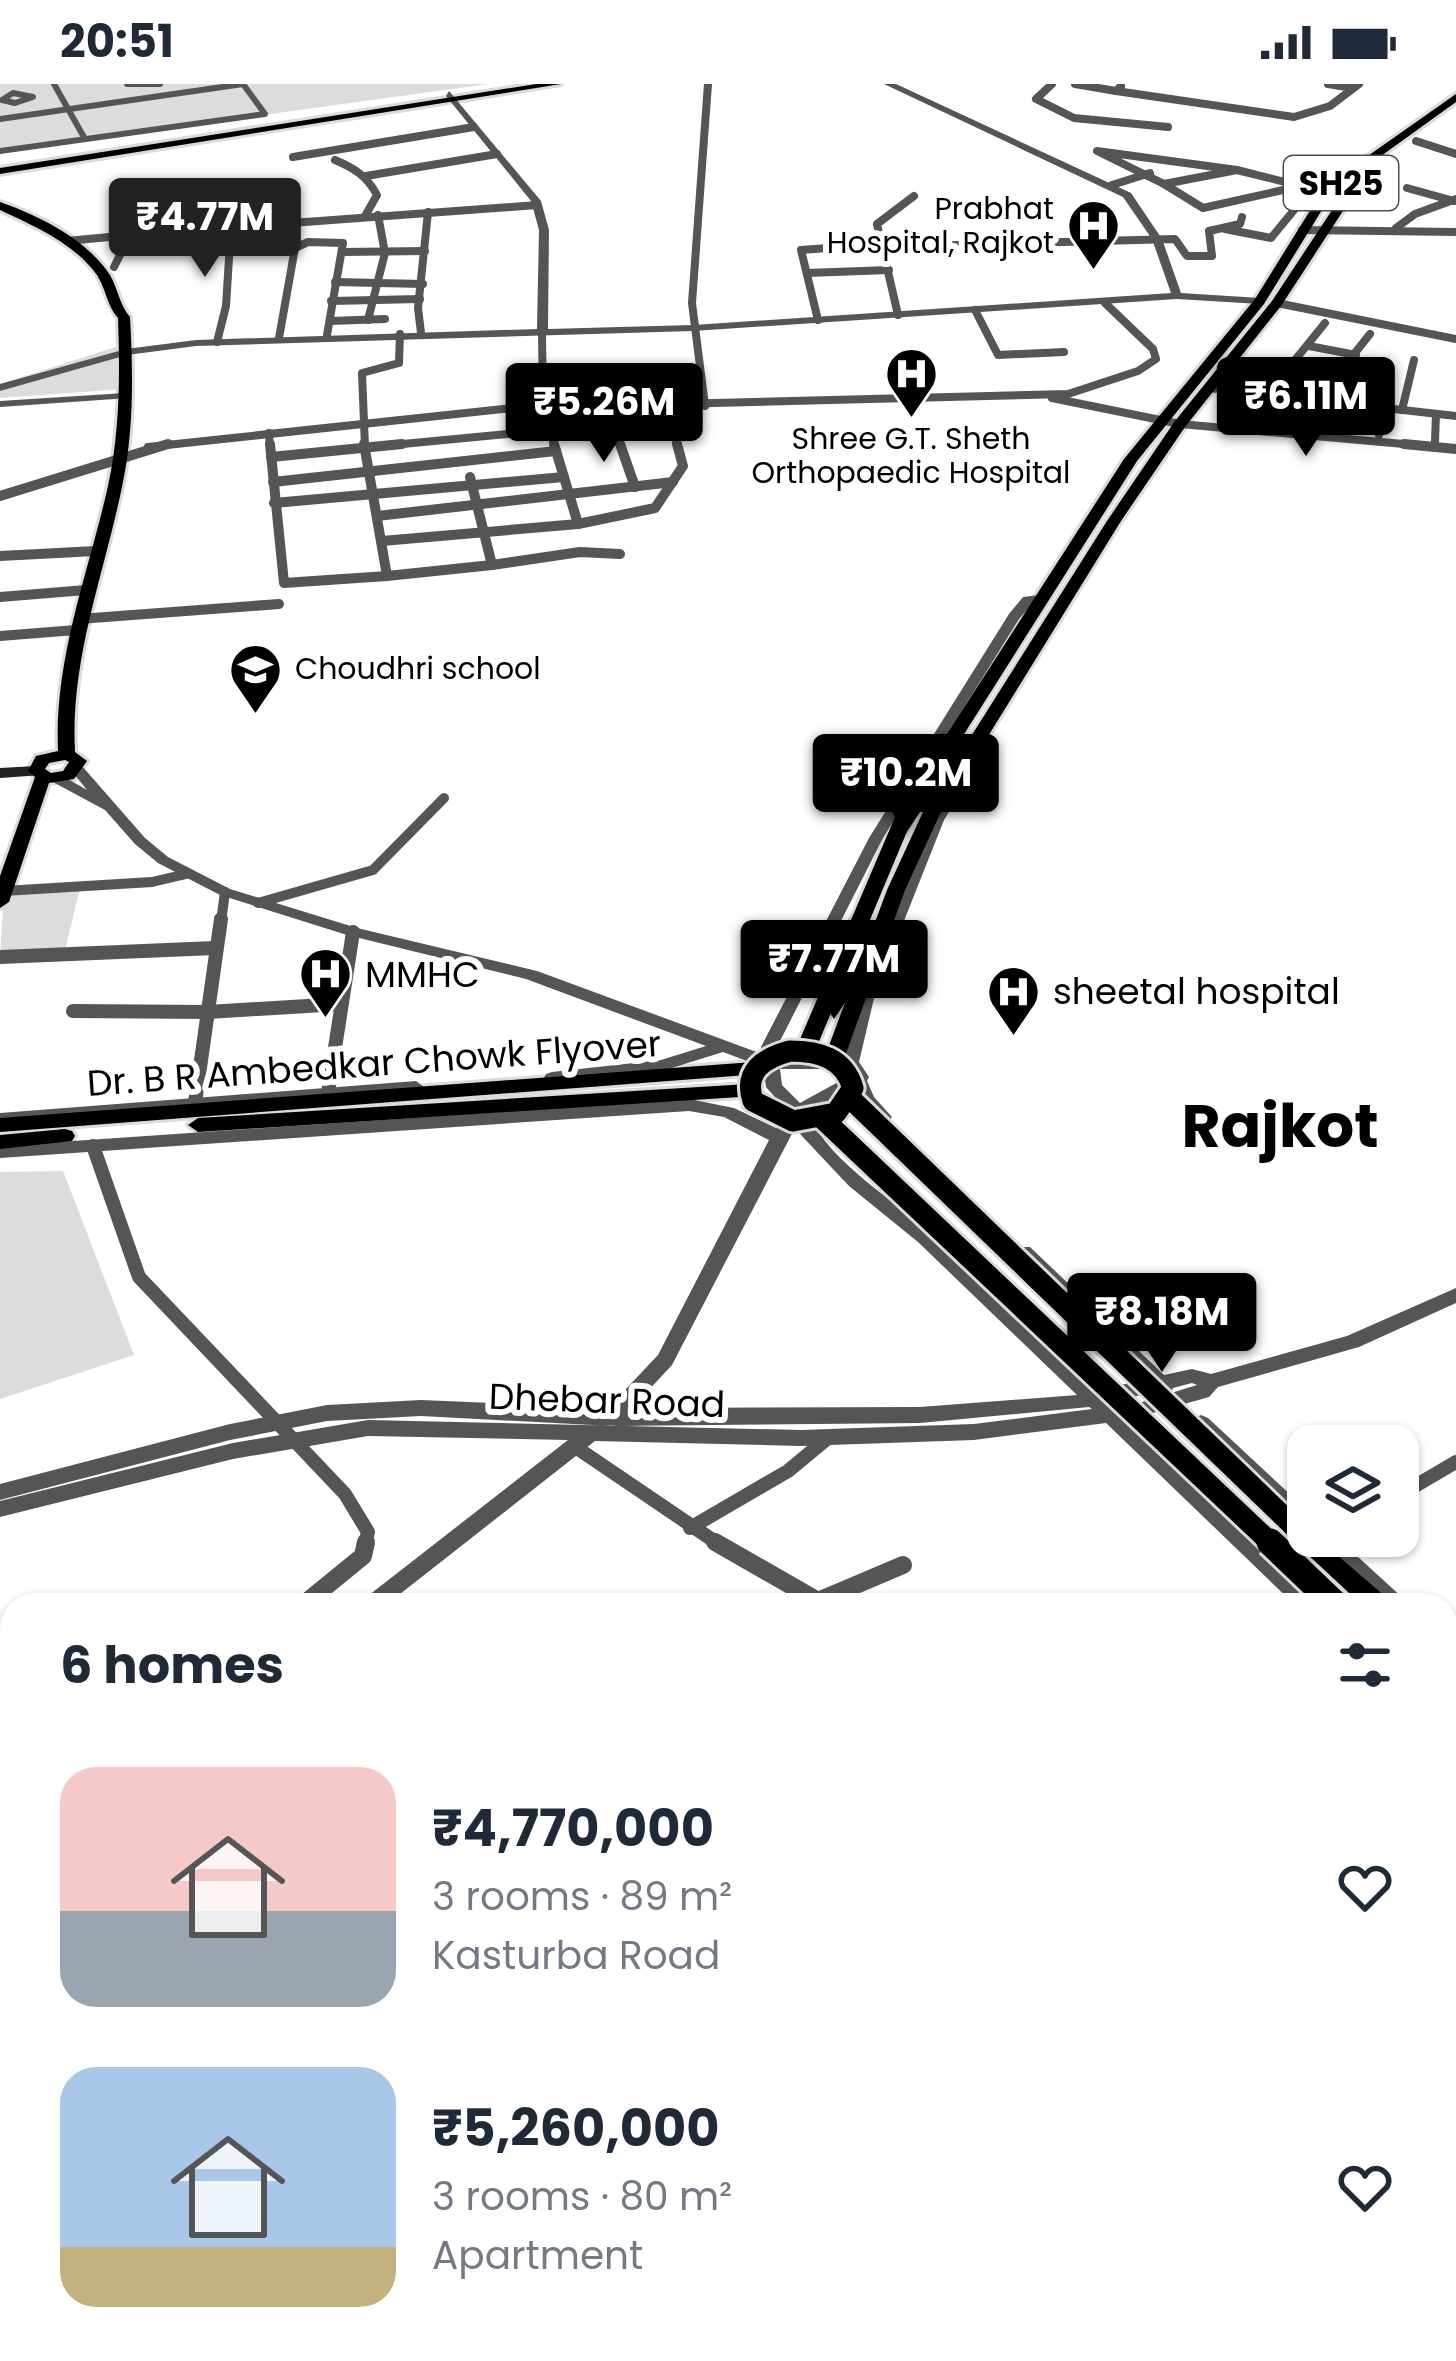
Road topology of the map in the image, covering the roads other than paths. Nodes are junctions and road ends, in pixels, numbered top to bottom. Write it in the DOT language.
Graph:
graph roads {
  1 [pos="8,84"];
  2 [pos="54,84"];
  3 [pos="127,84"];
  4 [pos="243,84"];
  5 [pos="515,84"];
  6 [pos="556,84"];
  7 [pos="708,84"];
  8 [pos="889,84"];
  9 [pos="1052,84"];
  10 [pos="1075,84"];
  11 [pos="1328,84"];
  12 [pos="155,85"];
  13 [pos="1356,86"];
  14 [pos="1120,88"];
  15 [pos="13,93"];
  16 [pos="158,97"];
  17 [pos="451,97"];
  18 [pos="1456,97"];
  19 [pos="20,103"];
  20 [pos="68,110"];
  21 [pos="1456,111"];
  22 [pos="29,116"];
  23 [pos="0,119"];
  24 [pos="474,127"];
  25 [pos="1168,127"];
  26 [pos="85,139"];
  27 [pos="1416,141"];
  28 [pos="0,152"];
  29 [pos="497,154"];
  30 [pos="1456,154"];
  31 [pos="293,157"];
  32 [pos="335,160"];
  33 [pos="20,165"];
  34 [pos="0,166"];
  35 [pos="1238,170"];
  36 [pos="1150,173"];
  37 [pos="365,176"];
  38 [pos="1421,181"];
  39 [pos="1164,184"];
  40 [pos="1112,185"];
  41 [pos="1407,188"];
  42 [pos="0,189"];
  43 [pos="914,196"];
  44 [pos="1455,199"];
  45 [pos="1299,204"];
  46 [pos="537,205"];
  47 [pos="0,206"];
  48 [pos="428,212"];
  49 [pos="378,215"];
  50 [pos="364,216"];
  51 [pos="1242,217"];
  52 [pos="318,218"];
  53 [pos="231,226"];
  54 [pos="1220,228"];
  55 [pos="1396,228"];
  56 [pos="1302,230"];
  57 [pos="1321,230"];
  58 [pos="1456,232"];
  59 [pos="130,235"];
  60 [pos="73,239"];
  61 [pos="1156,239"];
  62 [pos="321,241"];
  63 [pos="883,246"];
  64 [pos="382,251"];
  65 [pos="425,251"];
  66 [pos="342,252"];
  67 [pos="114,267"];
  68 [pos="889,270"];
  69 [pos="807,273"];
  70 [pos="335,282"];
  71 [pos="380,283"];
  72 [pos="423,284"];
  73 [pos="1177,296"];
  74 [pos="420,299"];
  75 [pos="372,300"];
  76 [pos="331,301"];
  77 [pos="1260,301"];
  78 [pos="1105,303"];
  79 [pos="1276,303"];
  80 [pos="974,310"];
  81 [pos="898,315"];
  82 [pos="124,317"];
  83 [pos="385,319"];
  84 [pos="368,320"];
  85 [pos="818,320"];
  86 [pos="330,321"];
  87 [pos="1325,323"];
  88 [pos="693,328"];
  89 [pos="542,333"];
  90 [pos="400,334"];
  91 [pos="421,334"];
  92 [pos="1370,334"];
  93 [pos="327,335"];
  94 [pos="279,338"];
  95 [pos="1456,339"];
  96 [pos="217,342"];
  97 [pos="1309,346"];
  98 [pos="126,352"];
  99 [pos="1064,352"];
  100 [pos="1356,355"];
  101 [pos="1414,360"];
  102 [pos="0,388"];
  103 [pos="1209,388"];
  104 [pos="1239,393"];
  105 [pos="125,396"];
  106 [pos="1047,396"];
  107 [pos="1265,397"];
  108 [pos="1282,400"];
  109 [pos="1315,403"];
  110 [pos="0,404"];
  111 [pos="1339,405"];
  112 [pos="705,406"];
  113 [pos="543,408"];
  114 [pos="1381,409"];
  115 [pos="1402,410"];
  116 [pos="456,414"];
  117 [pos="1436,414"];
  118 [pos="1456,416"];
  119 [pos="1162,421"];
  120 [pos="1274,423"];
  121 [pos="361,424"];
  122 [pos="1180,424"];
  123 [pos="616,429"];
  124 [pos="550,430"];
  125 [pos="1330,430"];
  126 [pos="674,432"];
  127 [pos="269,433"];
  128 [pos="1378,435"];
  129 [pos="462,440"];
  130 [pos="1435,441"];
  131 [pos="1456,446"];
  132 [pos="366,450"];
  133 [pos="122,452"];
  134 [pos="556,452"];
  135 [pos="271,458"];
  136 [pos="467,464"];
  137 [pos="370,472"];
  138 [pos="564,477"];
  139 [pos="273,482"];
  140 [pos="673,482"];
  141 [pos="472,484"];
  142 [pos="634,487"];
  143 [pos="605,490"];
  144 [pos="374,495"];
  145 [pos="570,495"];
  146 [pos="0,496"];
  147 [pos="274,503"];
  148 [pos="477,506"];
  149 [pos="377,516"];
  150 [pos="617,518"];
  151 [pos="578,524"];
  152 [pos="556,526"];
  153 [pos="483,530"];
  154 [pos="382,541"];
  155 [pos="96,551"];
  156 [pos="562,554"];
  157 [pos="620,554"];
  158 [pos="0,556"];
  159 [pos="492,565"];
  160 [pos="387,576"];
  161 [pos="86,590"];
  162 [pos="0,597"];
  163 [pos="1038,600"];
  164 [pos="279,604"];
  165 [pos="78,625"];
  166 [pos="0,636"];
  167 [pos="64,727"];
  168 [pos="72,762"];
  169 [pos="45,771"];
  170 [pos="0,773"];
  171 [pos="443,799"];
  172 [pos="105,806"];
  173 [pos="186,874"];
  174 [pos="225,892"];
  175 [pos="2,896"];
  176 [pos="258,903"];
  177 [pos="353,932"];
  178 [pos="215,948"];
  179 [pos="0,957"];
  180 [pos="340,1004"];
  181 [pos="73,1010"];
  182 [pos="208,1012"];
  183 [pos="723,1046"];
  184 [pos="805,1051"];
  185 [pos="849,1066"];
  186 [pos="757,1075"];
  187 [pos="328,1093"];
  188 [pos="850,1099"];
  189 [pos="195,1103"];
  190 [pos="798,1112"];
  191 [pos="823,1119"];
  192 [pos="0,1122"];
  193 [pos="779,1137"];
  194 [pos="0,1142"];
  195 [pos="93,1146"];
  196 [pos="0,1152"];
  197 [pos="1456,1295"];
  198 [pos="1168,1391"];
  199 [pos="1095,1398"];
  200 [pos="613,1416"];
  201 [pos="1112,1416"];
  202 [pos="272,1422"];
  203 [pos="829,1436"];
  204 [pos="288,1440"];
  205 [pos="581,1441"];
  206 [pos="1456,1462"];
  207 [pos="1419,1484"];
  208 [pos="0,1492"];
  209 [pos="1287,1503"];
  210 [pos="0,1509"];
  211 [pos="690,1528"];
  212 [pos="1345,1557"];
  213 [pos="903,1565"];
  214 [pos="318,1593"];
  215 [pos="386,1593"];
  216 [pos="804,1593"];
  217 [pos="843,1593"];
  218 [pos="1296,1593"];
  219 [pos="1323,1593"];
  220 [pos="1365,1593"];
  221 [pos="1384,1593"];
  1 -- 15 [label="street"];
  2 -- 20 [label="street"];
  3 -- 12 [label="street"];
  4 -- 16 [label="street"];
  4 -- 26 [label="street"];
  5 -- 17 [label="main road"];
  6 -- 17 [label="main road"];
  7 -- 88 [label="street"];
  8 -- 40 [label="street"];
  9 -- 25 [label="street"];
  10 -- 14 [label="street"];
  11 -- 13 [label="street"];
  12 -- 16 [label="street"];
  13 -- 14 [label="street"];
  15 -- 19 [label="street"];
  15 -- 19 [label="street"];
  16 -- 20 [label="street"];
  17 -- 24 [label="street"];
  17 -- 33 [label="main road"];
  17 -- 34 [label="main road"];
  18 -- 56 [label="main road, SH25"];
  19 -- 22 [label="street"];
  20 -- 22 [label="street"];
  20 -- 26 [label="street"];
  21 -- 27 [label="main road, SH25"];
  22 -- 23 [label="street"];
  24 -- 29 [label="street"];
  24 -- 31 [label="street"];
  26 -- 28 [label="street"];
  27 -- 30 [label="street"];
  27 -- 57 [label="main road, SH25"];
  29 -- 37 [label="street"];
  29 -- 46 [label="street"];
  32 -- 37 [label="street"];
  33 -- 34 [label="main road"];
  33 -- 42 [label="main road"];
  35 -- 36 [label="street"];
  35 -- 39 [label="street"];
  35 -- 39 [label="street"];
  36 -- 39 [label="street"];
  36 -- 40 [label="street"];
  37 -- 50 [label="street"];
  38 -- 44 [label="street"];
  40 -- 61 [label="street"];
  41 -- 44 [label="street"];
  42 -- 60 [label="main road"];
  43 -- 63 [label="street"];
  44 -- 55 [label="street"];
  45 -- 54 [label="street"];
  46 -- 48 [label="street"];
  46 -- 89 [label="street"];
  47 -- 60 [label="main road"];
  48 -- 49 [label="street"];
  48 -- 65 [label="street"];
  49 -- 50 [label="street"];
  49 -- 64 [label="street"];
  50 -- 52 [label="street"];
  51 -- 54 [label="street"];
  52 -- 53 [label="street"];
  52 -- 62 [label="street"];
  53 -- 59 [label="street"];
  53 -- 96 [label="street"];
  54 -- 61 [label="street"];
  55 -- 57 [label="street"];
  55 -- 58 [label="street"];
  56 -- 57 [label="street"];
  56 -- 77 [label="main road, SH25"];
  57 -- 79 [label="main road, SH25"];
  59 -- 60 [label="street"];
  59 -- 67 [label="street"];
  60 -- 67 [label="main road"];
  60 -- 82 [label="main road"];
  61 -- 63 [label="street"];
  61 -- 73 [label="street"];
  62 -- 66 [label="street"];
  62 -- 94 [label="street"];
  63 -- 68 [label="street"];
  63 -- 69 [label="street"];
  64 -- 65 [label="street"];
  64 -- 66 [label="street"];
  64 -- 71 [label="street"];
  65 -- 72 [label="street"];
  66 -- 70 [label="street"];
  67 -- 82 [label="main road"];
  68 -- 69 [label="street"];
  68 -- 81 [label="street"];
  69 -- 85 [label="street"];
  70 -- 71 [label="street"];
  70 -- 76 [label="street"];
  71 -- 72 [label="street"];
  71 -- 75 [label="street"];
  72 -- 74 [label="street"];
  73 -- 77 [label="street"];
  73 -- 78 [label="street"];
  74 -- 75 [label="street"];
  74 -- 91 [label="street"];
  75 -- 76 [label="street"];
  75 -- 84 [label="street"];
  76 -- 86 [label="street"];
  77 -- 119 [label="main road, SH25"];
  78 -- 80 [label="street"];
  78 -- 106 [label="street"];
  79 -- 95 [label="street"];
  79 -- 103 [label="main road, SH25"];
  80 -- 81 [label="street"];
  80 -- 99 [label="street"];
  81 -- 85 [label="street"];
  82 -- 98 [label="main road"];
  83 -- 84 [label="street"];
  84 -- 86 [label="street"];
  85 -- 88 [label="street"];
  86 -- 93 [label="street"];
  87 -- 97 [label="street"];
  88 -- 89 [label="street"];
  88 -- 112 [label="street"];
  89 -- 91 [label="street"];
  89 -- 113 [label="street"];
  90 -- 91 [label="street"];
  90 -- 93 [label="street"];
  90 -- 121 [label="street"];
  92 -- 100 [label="street"];
  93 -- 94 [label="street"];
  94 -- 96 [label="street"];
  96 -- 98 [label="street"];
  97 -- 100 [label="street"];
  97 -- 107 [label="street"];
  98 -- 102 [label="street"];
  98 -- 105 [label="main road"];
  100 -- 109 [label="street"];
  101 -- 115 [label="street"];
  103 -- 104 [label="street"];
  103 -- 122 [label="main road, SH25"];
  104 -- 107 [label="street"];
  104 -- 120 [label="street"];
  105 -- 110 [label="street"];
  105 -- 133 [label="main road"];
  106 -- 112 [label="street"];
  106 -- 119 [label="street"];
  107 -- 108 [label="street"];
  108 -- 109 [label="street"];
  108 -- 120 [label="street"];
  109 -- 111 [label="street"];
  111 -- 114 [label="street"];
  111 -- 125 [label="street"];
  112 -- 113 [label="street"];
  113 -- 116 [label="street"];
  113 -- 124 [label="street"];
  114 -- 115 [label="street"];
  114 -- 128 [label="street"];
  115 -- 117 [label="street"];
  116 -- 121 [label="street"];
  116 -- 129 [label="street"];
  117 -- 118 [label="street"];
  117 -- 130 [label="street"];
  119 -- 122 [label="street"];
  119 -- 163 [label="main road, SH25"];
  120 -- 125 [label="street"];
  121 -- 127 [label="street"];
  121 -- 132 [label="street"];
  122 -- 131 [label="street"];
  122 -- 185 [label="main road, SH25"];
  123 -- 142 [label="street"];
  124 -- 129 [label="street"];
  124 -- 134 [label="street"];
  125 -- 128 [label="street"];
  126 -- 140 [label="street"];
  127 -- 133 [label="street"];
  127 -- 135 [label="street"];
  128 -- 130 [label="street"];
  129 -- 132 [label="street"];
  129 -- 136 [label="street"];
  130 -- 131 [label="street"];
  132 -- 135 [label="street"];
  132 -- 137 [label="street"];
  133 -- 146 [label="street"];
  133 -- 155 [label="main road"];
  134 -- 136 [label="street"];
  134 -- 138 [label="street"];
  135 -- 139 [label="street"];
  136 -- 137 [label="street"];
  136 -- 141 [label="street"];
  137 -- 139 [label="street"];
  137 -- 144 [label="street"];
  138 -- 141 [label="street"];
  138 -- 145 [label="street"];
  139 -- 147 [label="street"];
  140 -- 142 [label="street"];
  140 -- 150 [label="street"];
  141 -- 144 [label="street"];
  141 -- 148 [label="street"];
  142 -- 143 [label="street"];
  143 -- 145 [label="street"];
  143 -- 150 [label="street"];
  144 -- 147 [label="street"];
  144 -- 149 [label="street"];
  145 -- 148 [label="street"];
  145 -- 151 [label="street"];
  147 -- 160 [label="street"];
  148 -- 149 [label="street"];
  148 -- 153 [label="street"];
  149 -- 154 [label="street"];
  150 -- 151 [label="street"];
  151 -- 152 [label="street"];
  152 -- 153 [label="street"];
  152 -- 156 [label="street"];
  153 -- 154 [label="street"];
  153 -- 159 [label="street"];
  154 -- 160 [label="street"];
  155 -- 158 [label="street"];
  155 -- 161 [label="main road"];
  156 -- 157 [label="street"];
  156 -- 159 [label="street"];
  159 -- 160 [label="street"];
  161 -- 162 [label="street"];
  161 -- 165 [label="main road"];
  163 -- 184 [label="main road, SH25"];
  163 -- 186 [label="street"];
  164 -- 165 [label="street"];
  165 -- 166 [label="street"];
  165 -- 167 [label="main road"];
  167 -- 168 [label="main road"];
  167 -- 169 [label="main road"];
  168 -- 169 [label="main road"];
  168 -- 172 [label="street"];
  169 -- 170 [label="main road"];
  169 -- 172 [label="street"];
  169 -- 175 [label="main road"];
  171 -- 176 [label="street"];
  172 -- 173 [label="street"];
  173 -- 174 [label="street"];
  173 -- 175 [label="street"];
  174 -- 176 [label="street"];
  174 -- 178 [label="street"];
  176 -- 177 [label="street"];
  177 -- 180 [label="street"];
  177 -- 183 [label="street"];
  178 -- 179 [label="street"];
  178 -- 182 [label="street"];
  180 -- 182 [label="street"];
  180 -- 187 [label="street"];
  181 -- 182 [label="street"];
  182 -- 189 [label="street"];
  183 -- 186 [label="street"];
  183 -- 187 [label="street"];
  184 -- 185 [label="main road, bridge"];
  184 -- 186 [label="main road, Dr. B R Ambedkar Chowk Flyover, bridge"];
  185 -- 186 [label="street"];
  185 -- 188 [label="main road, bridge"];
  185 -- 190 [label="street"];
  185 -- 198 [label="street"];
  186 -- 190 [label="street"];
  186 -- 191 [label="main road, bridge"];
  186 -- 192 [label="main road, Dr. B R Ambedkar Chowk Flyover"];
  186 -- 194 [label="main road, Dr. B R Ambedkar Chowk Flyover"];
  187 -- 189 [label="street"];
  188 -- 191 [label="main road, bridge"];
  188 -- 220 [label="main road, bridge"];
  189 -- 192 [label="street"];
  190 -- 193 [label="street"];
  190 -- 199 [label="street"];
  191 -- 219 [label="main road, bridge"];
  193 -- 195 [label="street"];
  193 -- 200 [label="street"];
  195 -- 196 [label="street"];
  195 -- 202 [label="street"];
  197 -- 198 [label="street, Dhebar Road"];
  198 -- 199 [label="street, Dhebar Road"];
  198 -- 201 [label="street, Dhebar Road"];
  198 -- 209 [label="street"];
  199 -- 200 [label="street, Dhebar Road"];
  199 -- 201 [label="street"];
  200 -- 202 [label="street, Dhebar Road"];
  200 -- 205 [label="street"];
  201 -- 203 [label="street, Dhebar Road"];
  201 -- 218 [label="street"];
  202 -- 204 [label="street"];
  202 -- 208 [label="street, Dhebar Road"];
  203 -- 205 [label="street, Dhebar Road"];
  203 -- 211 [label="street"];
  204 -- 205 [label="street, Dhebar Road"];
  204 -- 210 [label="street, Dhebar Road"];
  204 -- 214 [label="street"];
  205 -- 211 [label="street"];
  205 -- 215 [label="street"];
  206 -- 207 [label="street"];
  211 -- 216 [label="street"];
  212 -- 221 [label="street"];
  213 -- 217 [label="street"];
}
